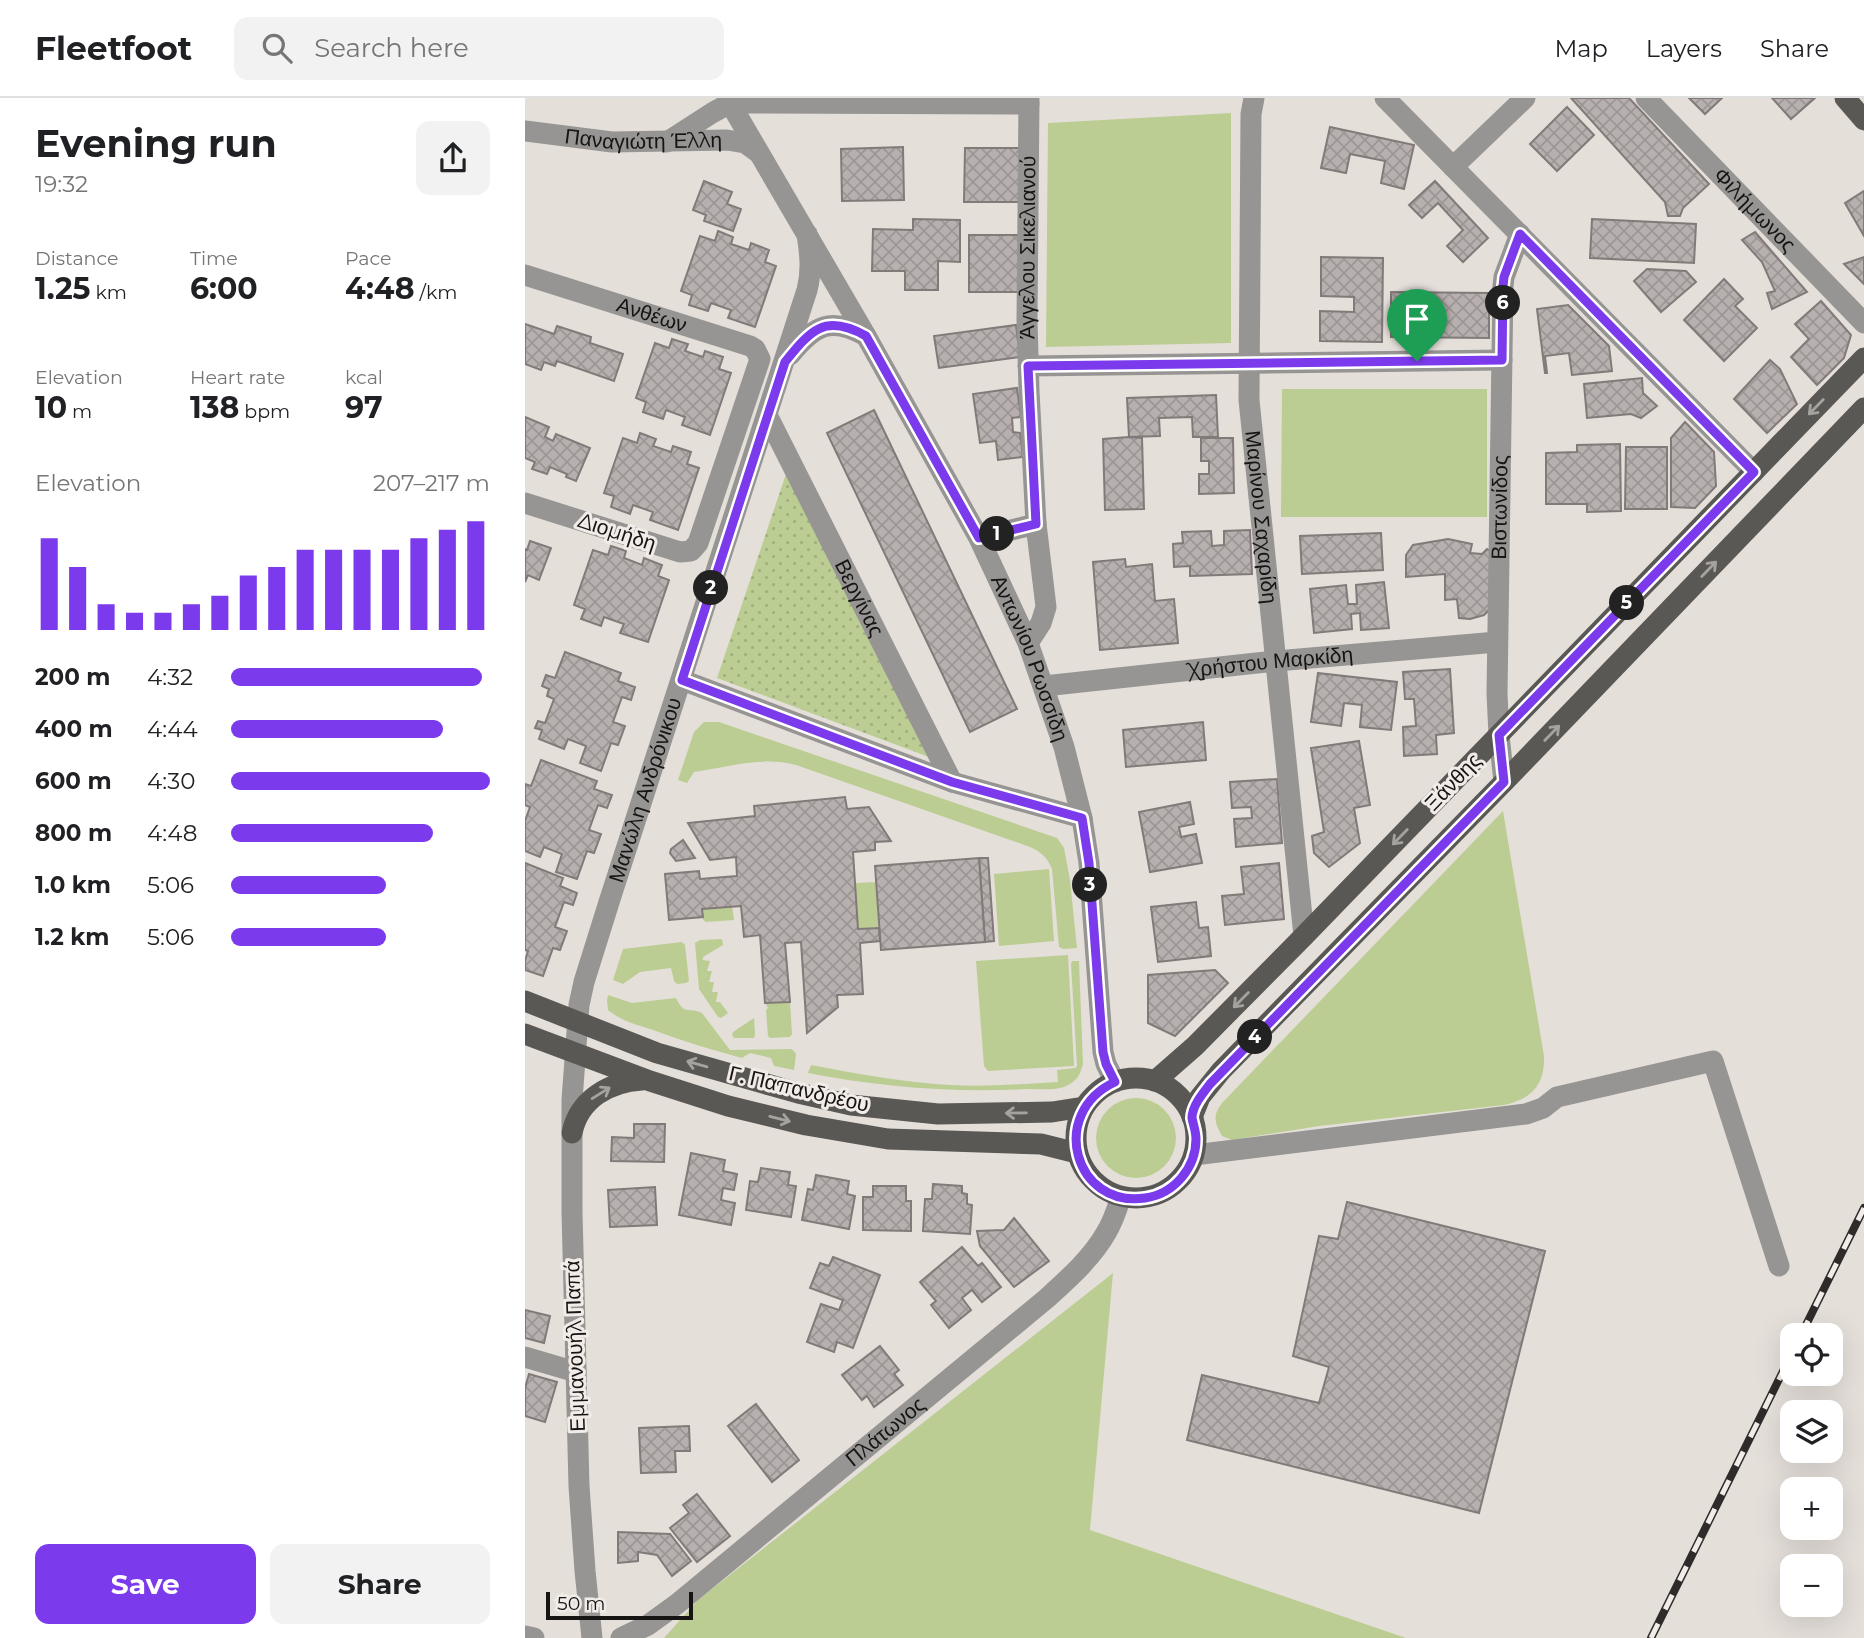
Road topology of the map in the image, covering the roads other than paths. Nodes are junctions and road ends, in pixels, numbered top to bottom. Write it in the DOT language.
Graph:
graph roads {
  1 [pos="1254,98"];
  2 [pos="1385,98"];
  3 [pos="1525,98"];
  4 [pos="1646,98"];
  5 [pos="1845,98"];
  6 [pos="729,101"];
  7 [pos="1029,101"];
  8 [pos="1864,120"];
  9 [pos="525,131"];
  10 [pos="667,142"];
  11 [pos="759,153"];
  12 [pos="1453,167"];
  13 [pos="807,234"];
  14 [pos="1520,234"];
  15 [pos="525,275"];
  16 [pos="1864,323"];
  17 [pos="866,336"];
  18 [pos="1864,358"];
  19 [pos="1502,360"];
  20 [pos="785,362"];
  21 [pos="1249,362"];
  22 [pos="1028,366"];
  23 [pos="1864,408"];
  24 [pos="767,415"];
  25 [pos="726,461"];
  26 [pos="750,469"];
  27 [pos="1754,472"];
  28 [pos="525,503"];
  29 [pos="1036,524"];
  30 [pos="979,538"];
  31 [pos="1497,642"];
  32 [pos="1028,643"];
  33 [pos="1276,661"];
  34 [pos="682,680"];
  35 [pos="1044,686"];
  36 [pos="1499,735"];
  37 [pos="952,782"];
  38 [pos="1504,782"];
  39 [pos="1082,818"];
  40 [pos="1304,936"];
  41 [pos="525,1001"];
  42 [pos="577,1022"];
  43 [pos="525,1034"];
  44 [pos="575,1054"];
  45 [pos="650,1081"];
  46 [pos="1155,1081"];
  47 [pos="1115,1082"];
  48 [pos="1084,1107"];
  49 [pos="1192,1117"];
  50 [pos="572,1133"];
  51 [pos="1077,1153"];
  52 [pos="1194,1155"];
  53 [pos="1121,1197"];
  54 [pos="1779,1266"];
  55 [pos="525,1357"];
  56 [pos="576,1372"];
  57 [pos="525,1636"];
  58 [pos="534,1638"];
  59 [pos="592,1638"];
  60 [pos="621,1638"];
  1 -- 21 [label="street, Μαρίνου Σαχαρίδη"];
  2 -- 12 [label="street"];
  3 -- 12 [label="street"];
  4 -- 16 [label="street, Φιλήμωνος"];
  5 -- 8 [label="main road"];
  6 -- 7 [label="street"];
  6 -- 10 [label="street"];
  6 -- 11 [label="street, Αντωνίου Ρωσσίδη"];
  7 -- 22 [label="street, Άγγελου Σικελιανού"];
  9 -- 10 [label="street, Παναγιώτη Έλλη"];
  10 -- 11 [label="street, Παναγιώτη Έλλη"];
  11 -- 13 [label="street, Αντωνίου Ρωσσίδη"];
  12 -- 14 [label="street"];
  13 -- 17 [label="street, Αντωνίου Ρωσσίδη"];
  13 -- 20 [label="street, Μανώλη Ανδρόνικου"];
  14 -- 19 [label="street, Βιστωνίδος"];
  14 -- 27 [label="street"];
  15 -- 25 [label="street, Ανθέων"];
  17 -- 20 [label="street"];
  17 -- 30 [label="street, Αντωνίου Ρωσσίδη"];
  18 -- 27 [label="main road, Ξάνθης, one-way"];
  19 -- 21 [label="street"];
  19 -- 31 [label="street, Βιστωνίδος"];
  20 -- 24 [label="street, Μανώλη Ανδρόνικου"];
  21 -- 22 [label="street"];
  21 -- 33 [label="street, Μαρίνου Σαχαρίδη"];
  22 -- 29 [label="street, Άγγελου Σικελιανού"];
  38 -- 23 [label="main road, Ξάνθης, one-way"];
  24 -- 26 [label="street, Μανώλη Ανδρόνικου"];
  24 -- 37 [label="street, Βεργίνας"];
  25 -- 26 [label="street"];
  25 -- 28 [label="street, Διομήδη"];
  26 -- 34 [label="street, Μανώλη Ανδρόνικου"];
  27 -- 36 [label="main road, Ξάνθης"];
  29 -- 30 [label="street"];
  29 -- 32 [label="street, Άγγελου Σικελιανού"];
  30 -- 32 [label="street, Αντωνίου Ρωσσίδη"];
  31 -- 33 [label="street, Χρήστου Μαρκίδη"];
  31 -- 36 [label="street, Βιστωνίδος"];
  32 -- 35 [label="street, Αντωνίου Ρωσσίδη"];
  33 -- 35 [label="street, Χρήστου Μαρκίδη"];
  33 -- 40 [label="street, Μαρίνου Σαχαρίδη"];
  34 -- 37 [label="street"];
  34 -- 42 [label="street, Μανώλη Ανδρόνικου"];
  35 -- 39 [label="street, Αντωνίου Ρωσσίδη"];
  36 -- 38 [label="street, Βιστωνίδος"];
  36 -- 40 [label="main road, Ξάνθης, one-way"];
  37 -- 39 [label="street"];
  38 -- 49 [label="main road, Ξάνθης"];
  39 -- 47 [label="street, Αντωνίου Ρωσσίδη"];
  40 -- 46 [label="main road, Ξάνθης, one-way"];
  41 -- 42 [label="main road, Γ. Παπανδρέου"];
  42 -- 44 [label="street, Εμμανουήλ Παπά"];
  48 -- 42 [label="main road, Γ. Παπανδρέου, one-way"];
  43 -- 44 [label="main road, Γ. Παπανδρέου"];
  44 -- 45 [label="main road, Γ. Παπανδρέου"];
  44 -- 50 [label="street, Εμμανουήλ Παπά"];
  50 -- 45 [label="main road, one-way"];
  45 -- 51 [label="main road, Γ. Παπανδρέου, one-way"];
  46 -- 47 [label="main road"];
  46 -- 49 [label="main road"];
  47 -- 48 [label="main road"];
  48 -- 51 [label="main road"];
  49 -- 52 [label="main road"];
  50 -- 56 [label="street, Εμμανουήλ Παπά"];
  51 -- 53 [label="main road"];
  52 -- 53 [label="main road"];
  52 -- 54 [label="street"];
  53 -- 60 [label="street, Πλάτωνος"];
  55 -- 56 [label="street"];
  56 -- 59 [label="street, Εμμανουήλ Παπά"];
  57 -- 58 [label="street"];
}
